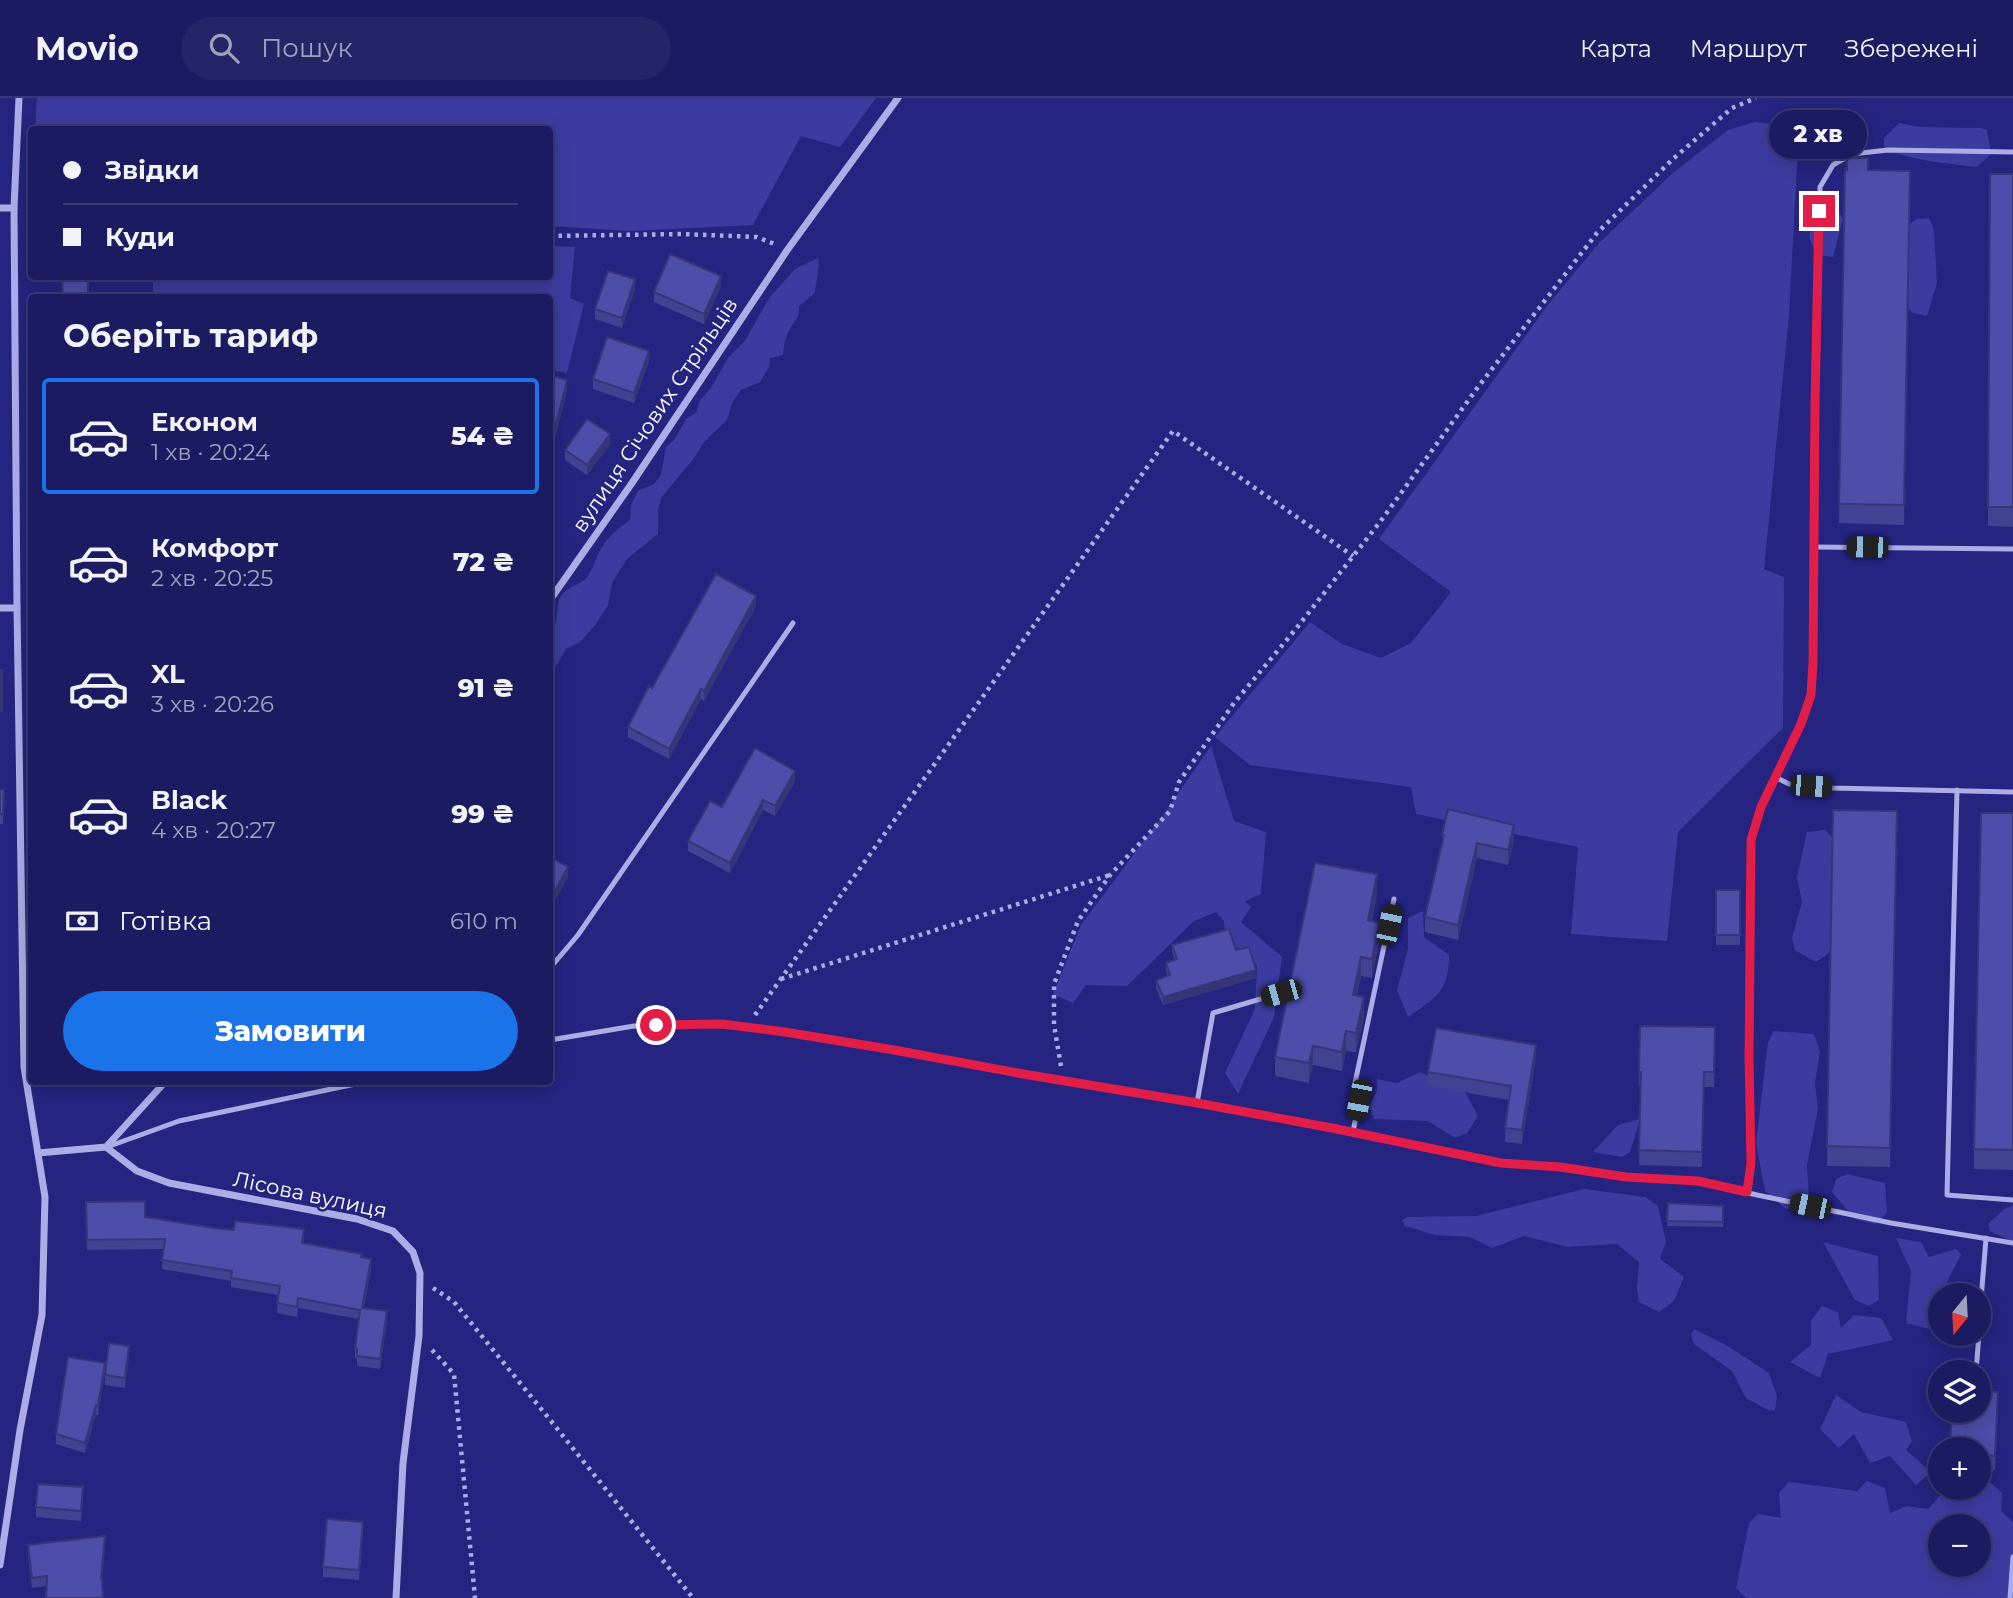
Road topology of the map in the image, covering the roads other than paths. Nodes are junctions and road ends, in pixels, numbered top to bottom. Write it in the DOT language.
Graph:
graph roads {
  1 [pos="19,98"];
  2 [pos="898,98"];
  3 [pos="2013,152"];
  4 [pos="0,208"];
  5 [pos="14,208"];
  6 [pos="1813,547"];
  7 [pos="2013,549"];
  8 [pos="553,596"];
  9 [pos="0,608"];
  10 [pos="17,608"];
  11 [pos="793,623"];
  12 [pos="1777,778"];
  13 [pos="1957,790"];
  14 [pos="2013,792"];
  15 [pos="1394,899"];
  16 [pos="553,964"];
  17 [pos="1281,993"];
  18 [pos="553,1040"];
  19 [pos="161,1085"];
  20 [pos="351,1085"];
  21 [pos="1197,1103"];
  22 [pos="1353,1132"];
  23 [pos="106,1147"];
  24 [pos="38,1153"];
  25 [pos="1747,1192"];
  26 [pos="2013,1200"];
  27 [pos="1986,1238"];
  28 [pos="2013,1242"];
  29 [pos="1982,1283"];
  30 [pos="2013,1557"];
  31 [pos="0,1565"];
  32 [pos="396,1598"];
  33 [pos="2010,1598"];
  1 -- 5 [label="street"];
  2 -- 8 [label="street, вулиця Січових Стрільців"];
  3 -- 6 [label="lane"];
  4 -- 5 [label="street"];
  5 -- 10 [label="street"];
  6 -- 7 [label="lane"];
  6 -- 12 [label="lane"];
  9 -- 10 [label="street"];
  10 -- 24 [label="street"];
  11 -- 16 [label="lane"];
  12 -- 13 [label="lane"];
  12 -- 25 [label="lane"];
  13 -- 14 [label="lane"];
  13 -- 26 [label="lane"];
  15 -- 22 [label="lane"];
  17 -- 21 [label="lane"];
  18 -- 21 [label="lane"];
  19 -- 23 [label="street"];
  20 -- 23 [label="lane"];
  21 -- 22 [label="lane"];
  22 -- 25 [label="lane"];
  23 -- 24 [label="street"];
  23 -- 32 [label="street, Лісова вулиця"];
  24 -- 31 [label="street"];
  25 -- 27 [label="lane"];
  27 -- 28 [label="lane"];
  27 -- 29 [label="lane"];
  30 -- 33 [label="lane"];
}
